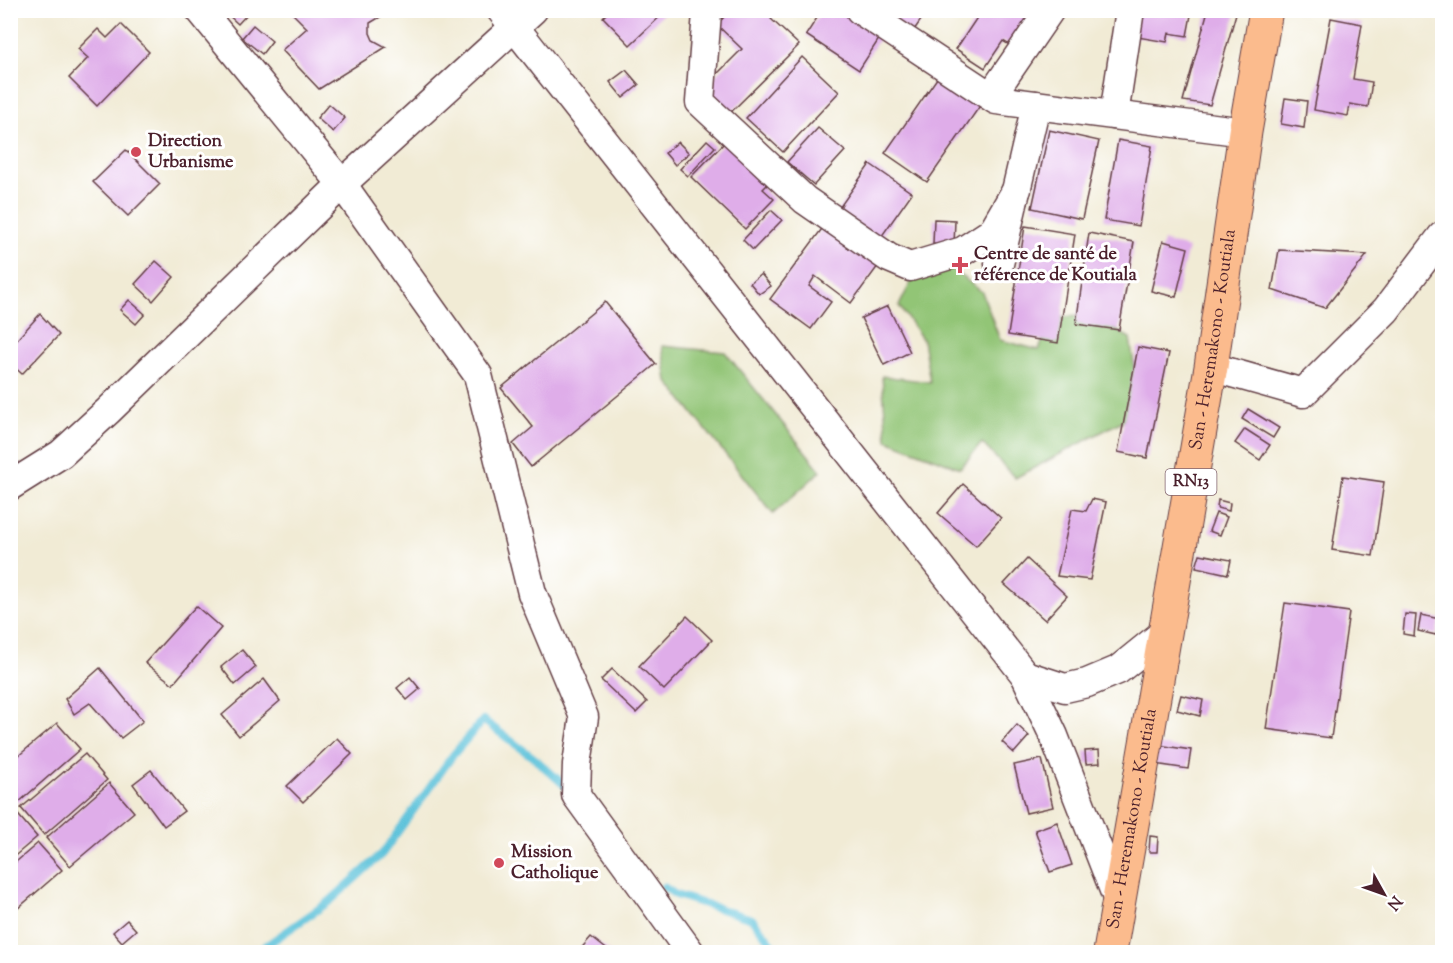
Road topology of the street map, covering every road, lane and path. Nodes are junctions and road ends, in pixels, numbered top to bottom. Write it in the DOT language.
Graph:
graph roads {
  1 [pos="200,10"];
  2 [pos="709,10"];
  3 [pos="861,10"];
  4 [pos="1050,10"];
  5 [pos="1131,10"];
  6 [pos="1266,10"];
  7 [pos="516,16"];
  8 [pos="991,96"];
  9 [pos="1036,105"];
  10 [pos="1114,115"];
  11 [pos="1245,132"];
  12 [pos="342,184"];
  13 [pos="1017,189"];
  14 [pos="1443,236"];
  15 [pos="999,264"];
  16 [pos="1211,367"];
  17 [pos="10,486"];
  18 [pos="1165,632"];
  19 [pos="1024,675"];
  20 [pos="1119,903"];
  21 [pos="690,952"];
  22 [pos="1110,952"];
  1 -- 12 [label="street"];
  2 -- 13 [label="street"];
  3 -- 8 [label="street"];
  4 -- 8 [label="street"];
  5 -- 10 [label="street"];
  6 -- 11 [label="main road, San - Heremakono - Koutiala / RN13"];
  7 -- 12 [label="street"];
  7 -- 19 [label="street"];
  8 -- 9 [label="street"];
  9 -- 10 [label="street"];
  9 -- 13 [label="street"];
  10 -- 11 [label="street"];
  11 -- 16 [label="main road, San - Heremakono - Koutiala / RN13"];
  12 -- 17 [label="street"];
  12 -- 21 [label="street"];
  13 -- 15 [label="street"];
  14 -- 16 [label="street"];
  16 -- 18 [label="main road, San - Heremakono - Koutiala / RN13"];
  18 -- 19 [label="street"];
  18 -- 20 [label="main road, San - Heremakono - Koutiala / RN13"];
  19 -- 20 [label="street"];
  20 -- 22 [label="main road, San - Heremakono - Koutiala / RN13"];
}
